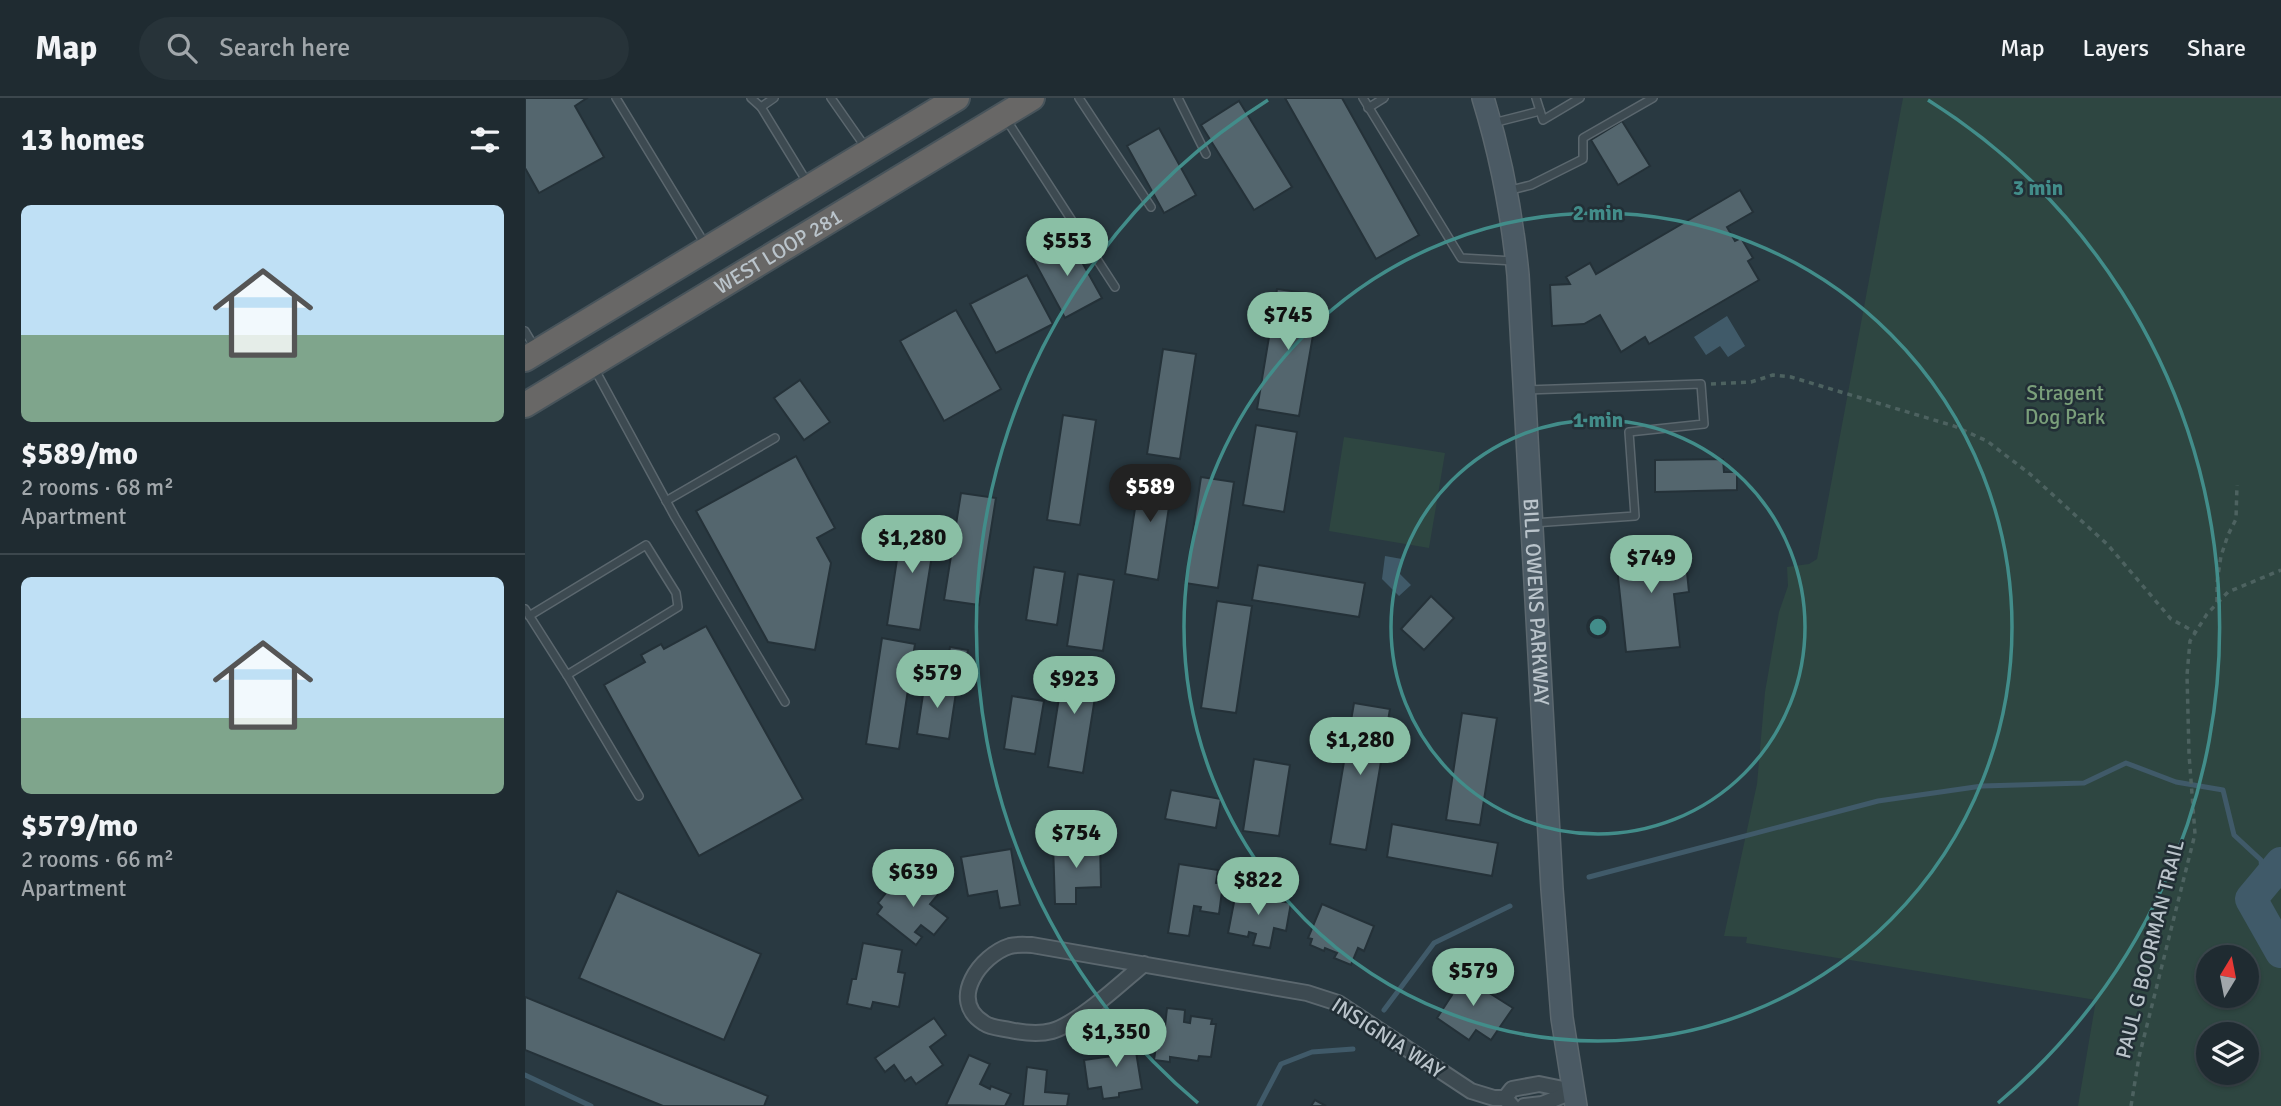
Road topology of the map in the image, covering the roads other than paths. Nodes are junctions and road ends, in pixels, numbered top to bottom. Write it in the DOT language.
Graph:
graph roads {
  1 [pos="616,98"];
  2 [pos="751,98"];
  3 [pos="774,98"];
  4 [pos="831,98"];
  5 [pos="1032,98"];
  6 [pos="1079,98"];
  7 [pos="1178,98"];
  8 [pos="1363,98"];
  9 [pos="1384,98"];
  10 [pos="1483,98"];
  11 [pos="1536,98"];
  12 [pos="1580,98"];
  13 [pos="1653,98"];
  14 [pos="941,104"];
  15 [pos="761,107"];
  16 [pos="1368,108"];
  17 [pos="1540,111"];
  18 [pos="1004,115"];
  19 [pos="1491,124"];
  20 [pos="868,151"];
  21 [pos="1206,154"];
  22 [pos="810,185"];
  23 [pos="1507,191"];
  24 [pos="1151,207"];
  25 [pos="708,247"];
  26 [pos="1517,261"];
  27 [pos="1115,287"];
  28 [pos="529,347"];
  29 [pos="592,364"];
  30 [pos="1525,390"];
  31 [pos="525,405"];
  32 [pos="775,438"];
  33 [pos="666,501"];
  34 [pos="1533,523"];
  35 [pos="527,612"];
  36 [pos="567,675"];
  37 [pos="785,702"];
  38 [pos="639,796"];
  39 [pos="1144,964"];
  40 [pos="1574,1099"];
  41 [pos="1509,1102"];
  42 [pos="1524,1106"];
  1 -- 25 [label="lane"];
  2 -- 15 [label="lane"];
  3 -- 15 [label="lane"];
  4 -- 20 [label="lane"];
  5 -- 18 [label="highway, WEST LOOP 281"];
  6 -- 24 [label="lane"];
  7 -- 21 [label="lane"];
  8 -- 16 [label="lane"];
  9 -- 16 [label="lane"];
  10 -- 19 [label="main road, BILL OWENS PARKWAY"];
  11 -- 17 [label="lane"];
  12 -- 17 [label="lane"];
  13 -- 23 [label="lane"];
  14 -- 20 [label="highway, WEST LOOP 281"];
  15 -- 22 [label="lane"];
  16 -- 26 [label="lane"];
  17 -- 19 [label="lane"];
  18 -- 27 [label="lane"];
  18 -- 29 [label="highway, WEST LOOP 281"];
  19 -- 23 [label="main road, BILL OWENS PARKWAY"];
  20 -- 22 [label="highway, WEST LOOP 281"];
  22 -- 25 [label="highway, WEST LOOP 281"];
  23 -- 26 [label="main road, BILL OWENS PARKWAY"];
  25 -- 28 [label="highway, WEST LOOP 281"];
  26 -- 30 [label="main road, BILL OWENS PARKWAY"];
  29 -- 31 [label="highway, WEST LOOP 281"];
  29 -- 33 [label="lane"];
  30 -- 34 [label="main road, BILL OWENS PARKWAY"];
  30 -- 34 [label="lane"];
  32 -- 33 [label="lane"];
  33 -- 37 [label="lane"];
  34 -- 40 [label="main road, BILL OWENS PARKWAY"];
  35 -- 36 [label="lane"];
  35 -- 36 [label="lane"];
  36 -- 38 [label="lane"];
  39 -- 39 [label="street, INSIGNIA WAY"];
  39 -- 41 [label="street, INSIGNIA WAY"];
  40 -- 41 [label="street, INSIGNIA WAY"];
  40 -- 42 [label="street"];
}
